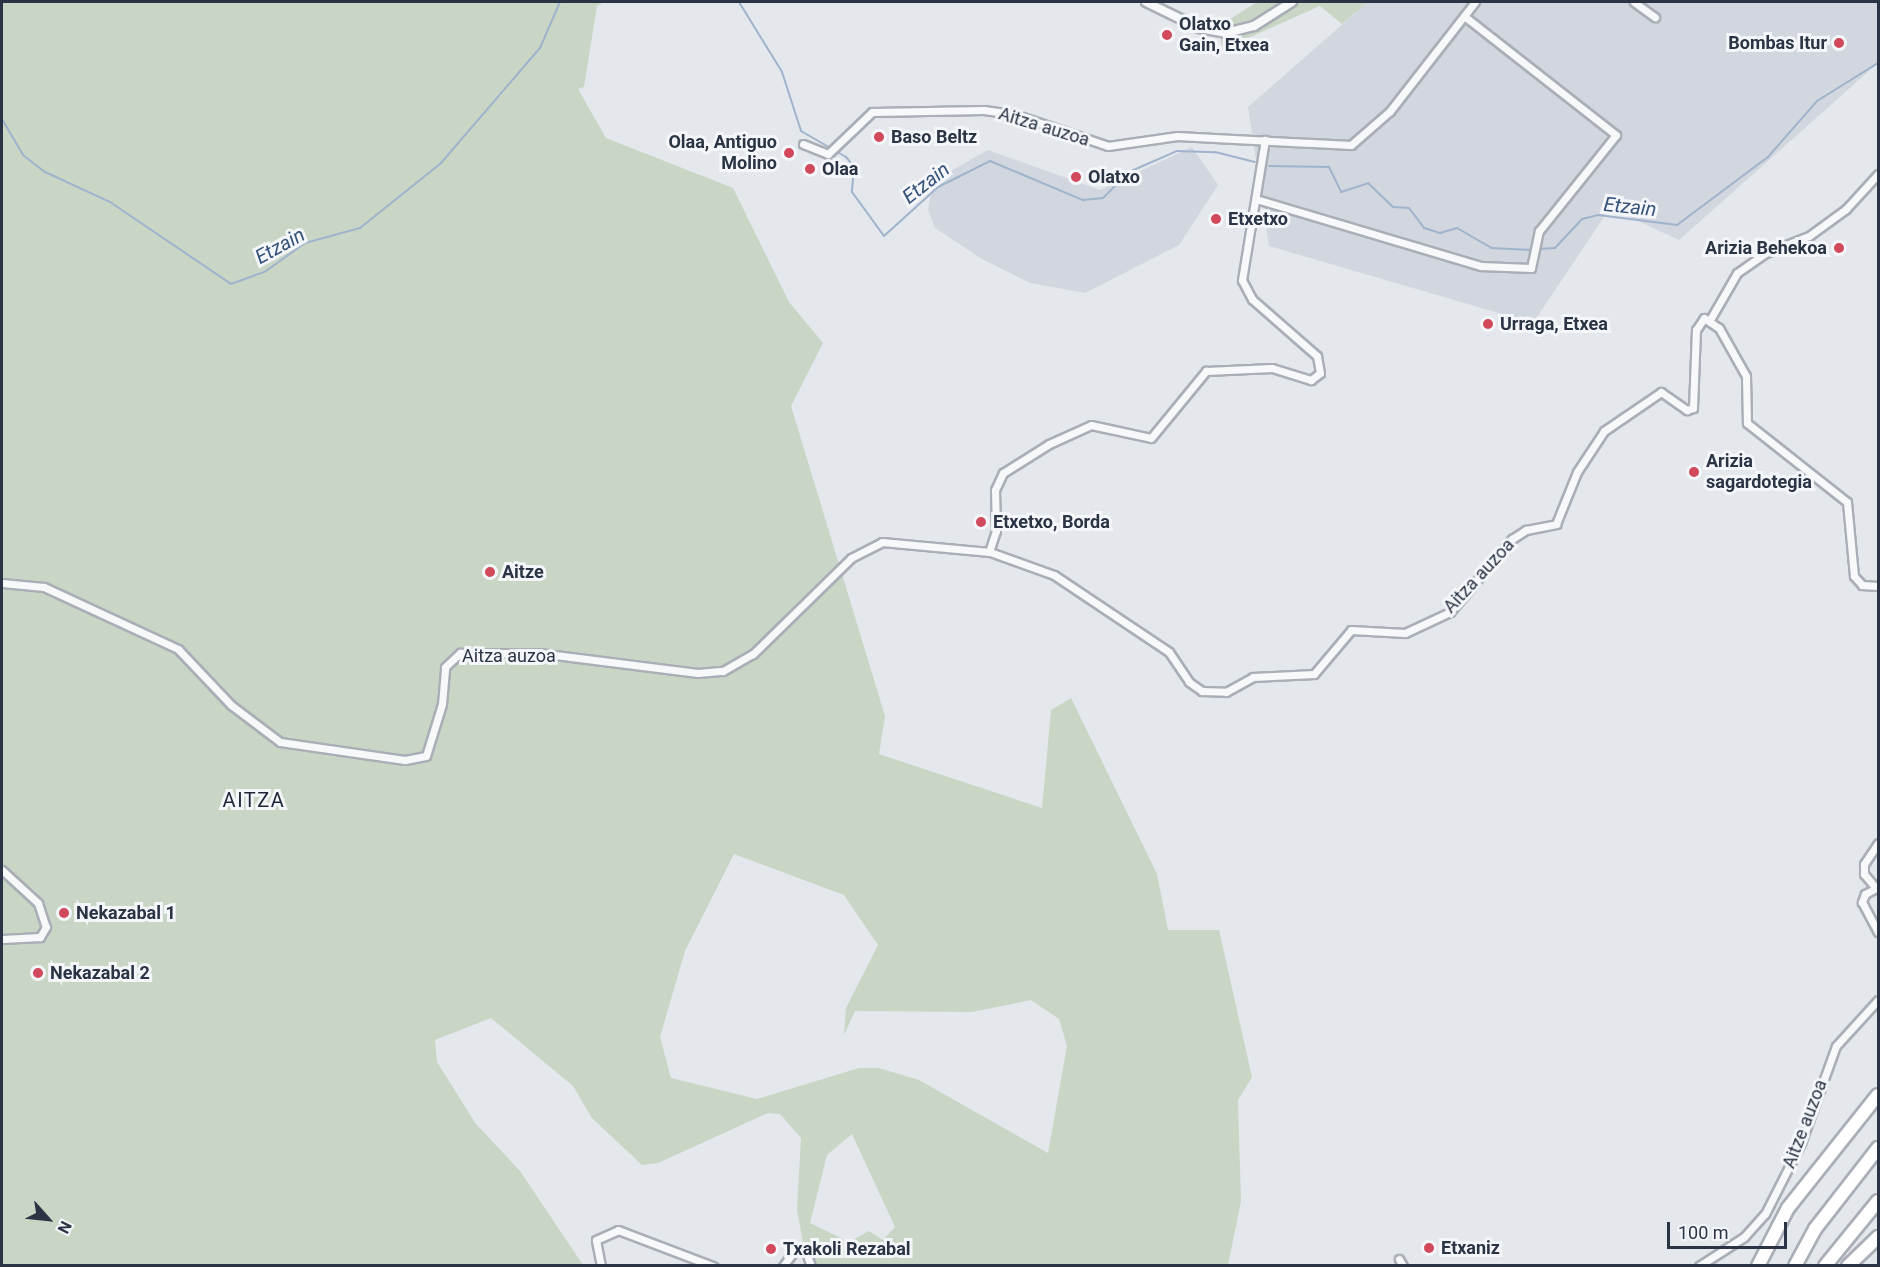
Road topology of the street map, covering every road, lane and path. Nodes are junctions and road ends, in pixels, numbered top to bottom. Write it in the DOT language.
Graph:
graph roads {
  1 [pos="1146,2"];
  2 [pos="1292,2"];
  3 [pos="1475,2"];
  4 [pos="1634,2"];
  5 [pos="1464,15"];
  6 [pos="1655,17"];
  7 [pos="1265,140"];
  8 [pos="803,144"];
  9 [pos="1878,174"];
  10 [pos="1256,199"];
  11 [pos="1711,318"];
  12 [pos="989,552"];
  13 [pos="2,583"];
  14 [pos="1878,586"];
  15 [pos="1878,843"];
  16 [pos="2,870"];
  17 [pos="1877,887"];
  18 [pos="1878,932"];
  19 [pos="2,939"];
  20 [pos="1878,1000"];
  21 [pos="1878,1095"];
  22 [pos="1878,1148"];
  23 [pos="1878,1201"];
  24 [pos="1878,1237"];
  25 [pos="602,1266"];
  26 [pos="713,1266"];
  27 [pos="783,1266"];
  28 [pos="811,1266"];
  29 [pos="1700,1266"];
  30 [pos="1758,1266"];
  31 [pos="1795,1266"];
  32 [pos="1826,1266"];
  33 [pos="1848,1266"];
  1 -- 2 [label="street"];
  3 -- 5 [label="street, Aitza auzoa"];
  4 -- 6 [label="street"];
  5 -- 7 [label="street, Aitza auzoa"];
  5 -- 10 [label="street"];
  7 -- 8 [label="street, Aitza auzoa"];
  7 -- 10 [label="street"];
  9 -- 11 [label="street"];
  10 -- 12 [label="street"];
  11 -- 12 [label="street, Aitza auzoa"];
  11 -- 14 [label="street"];
  12 -- 13 [label="street, Aitza auzoa"];
  15 -- 17 [label="street"];
  16 -- 19 [label="street"];
  17 -- 18 [label="street"];
  20 -- 29 [label="street, Aitze auzoa"];
  21 -- 30 [label="highway"];
  22 -- 31 [label="highway"];
  23 -- 32 [label="highway"];
  24 -- 33 [label="highway"];
  25 -- 26 [label="street"];
  27 -- 28 [label="street"];
}
